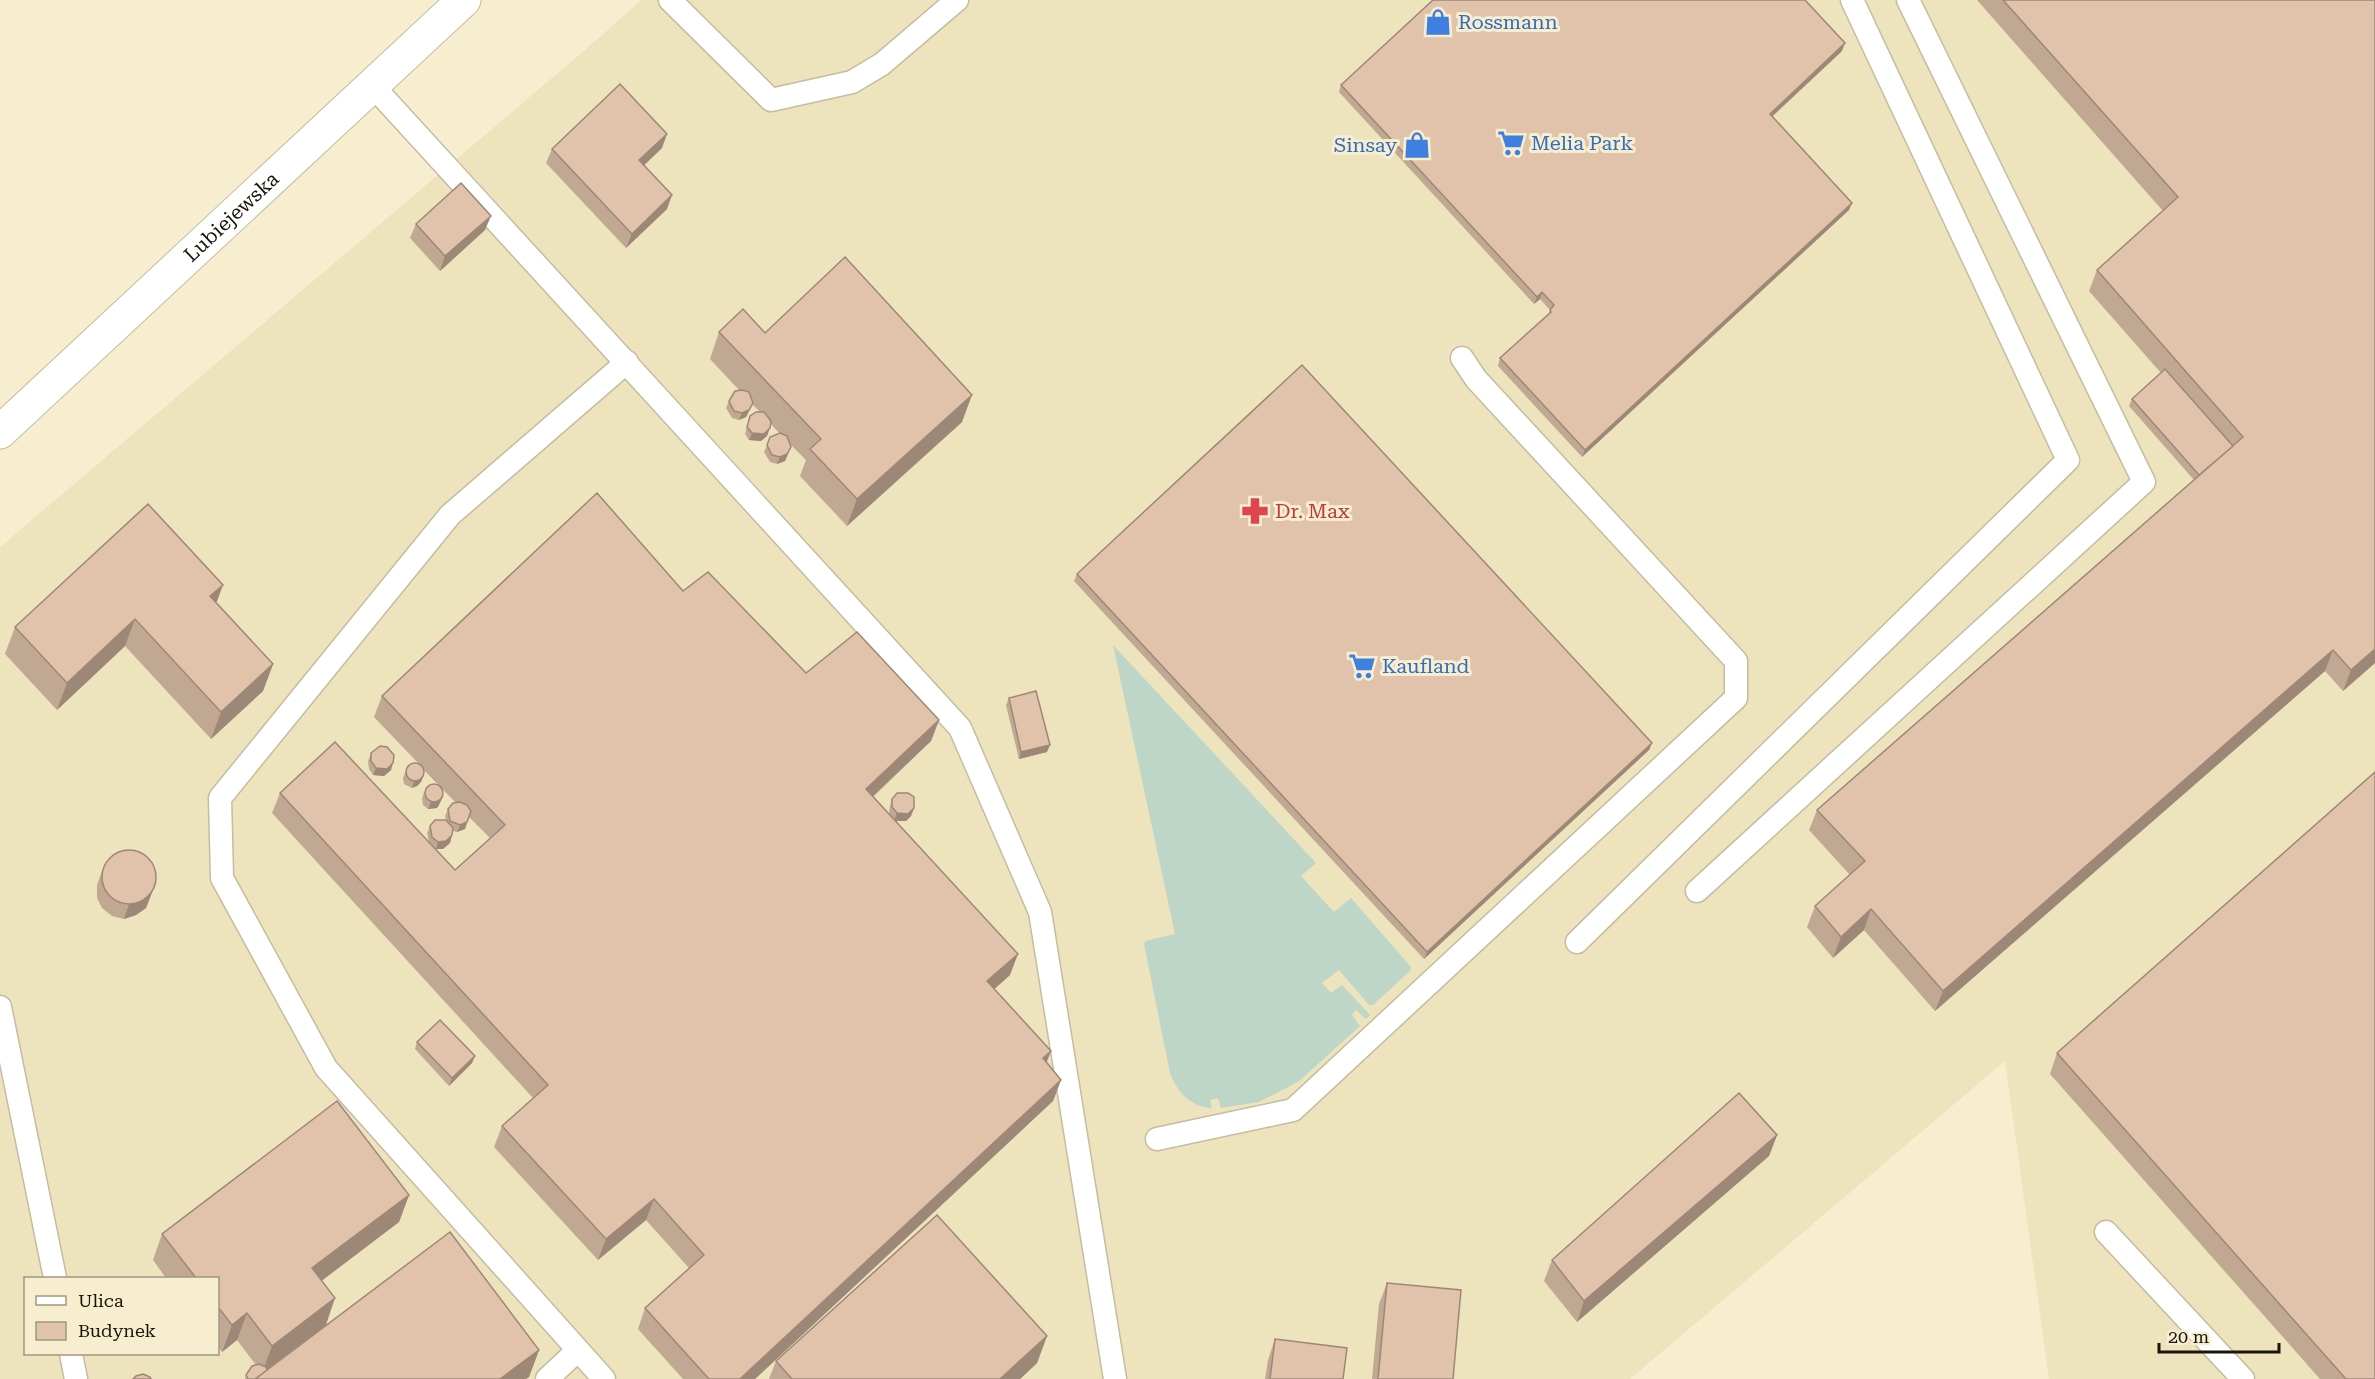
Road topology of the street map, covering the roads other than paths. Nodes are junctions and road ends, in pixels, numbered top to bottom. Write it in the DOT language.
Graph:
graph roads {
  1 [pos="464,0"];
  2 [pos="670,0"];
  3 [pos="957,0"];
  4 [pos="1852,0"];
  5 [pos="1908,0"];
  6 [pos="372,85"];
  7 [pos="1462,358"];
  8 [pos="627,362"];
  9 [pos="0,432"];
  10 [pos="1697,891"];
  11 [pos="1577,942"];
  12 [pos="0,1007"];
  13 [pos="1157,1139"];
  14 [pos="2106,1232"];
  15 [pos="56,1277"];
  16 [pos="578,1351"];
  17 [pos="71,1355"];
  18 [pos="76,1379"];
  19 [pos="547,1379"];
  20 [pos="604,1379"];
  21 [pos="1116,1379"];
  22 [pos="2243,1379"];
  1 -- 6 [label="main road, Lubiejewska"];
  2 -- 3 [label="lane"];
  4 -- 11 [label="lane"];
  5 -- 10 [label="lane"];
  6 -- 8 [label="lane"];
  6 -- 9 [label="main road, Lubiejewska"];
  7 -- 13 [label="lane"];
  8 -- 16 [label="lane"];
  8 -- 21 [label="lane"];
  12 -- 15 [label="lane"];
  14 -- 22 [label="lane"];
  16 -- 19 [label="lane"];
  16 -- 20 [label="lane"];
  17 -- 18 [label="lane"];
}
